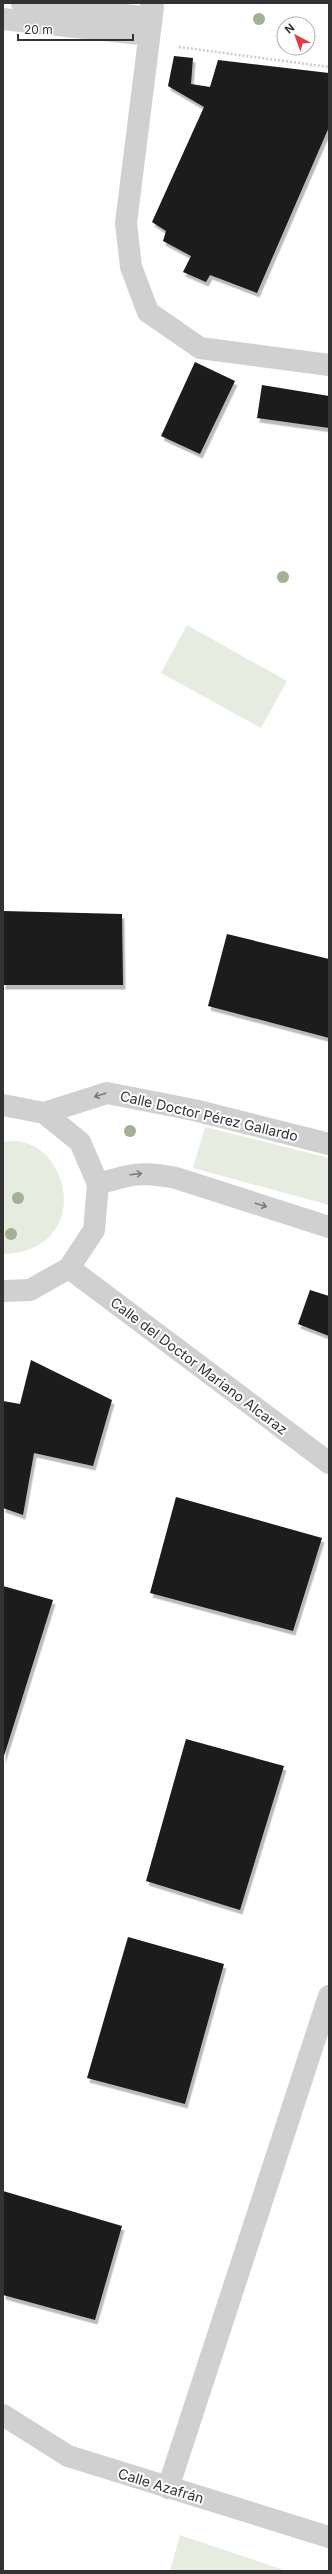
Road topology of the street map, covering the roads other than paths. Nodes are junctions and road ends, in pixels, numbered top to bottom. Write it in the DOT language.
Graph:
graph roads {
  1 [pos="22,3"];
  2 [pos="3,19"];
  3 [pos="150,19"];
  4 [pos="329,365"];
  5 [pos="3,1105"];
  6 [pos="44,1113"];
  7 [pos="329,1144"];
  8 [pos="98,1184"];
  9 [pos="329,1227"];
  10 [pos="69,1268"];
  11 [pos="3,1291"];
  12 [pos="329,1463"];
  13 [pos="329,1996"];
  14 [pos="3,2415"];
  15 [pos="168,2488"];
  16 [pos="329,2537"];
  1 -- 3 [label="street"];
  2 -- 3 [label="street"];
  3 -- 4 [label="street"];
  5 -- 6 [label="street"];
  7 -- 6 [label="street, Calle Doctor Pérez Gallardo, one-way"];
  6 -- 8 [label="street"];
  8 -- 9 [label="street, one-way"];
  8 -- 10 [label="street"];
  10 -- 11 [label="street"];
  10 -- 12 [label="street, Calle del Doctor Mariano Alcaraz"];
  13 -- 15 [label="street"];
  14 -- 15 [label="street, Calle Azafrán"];
  15 -- 16 [label="street, Calle Azafrán"];
}
